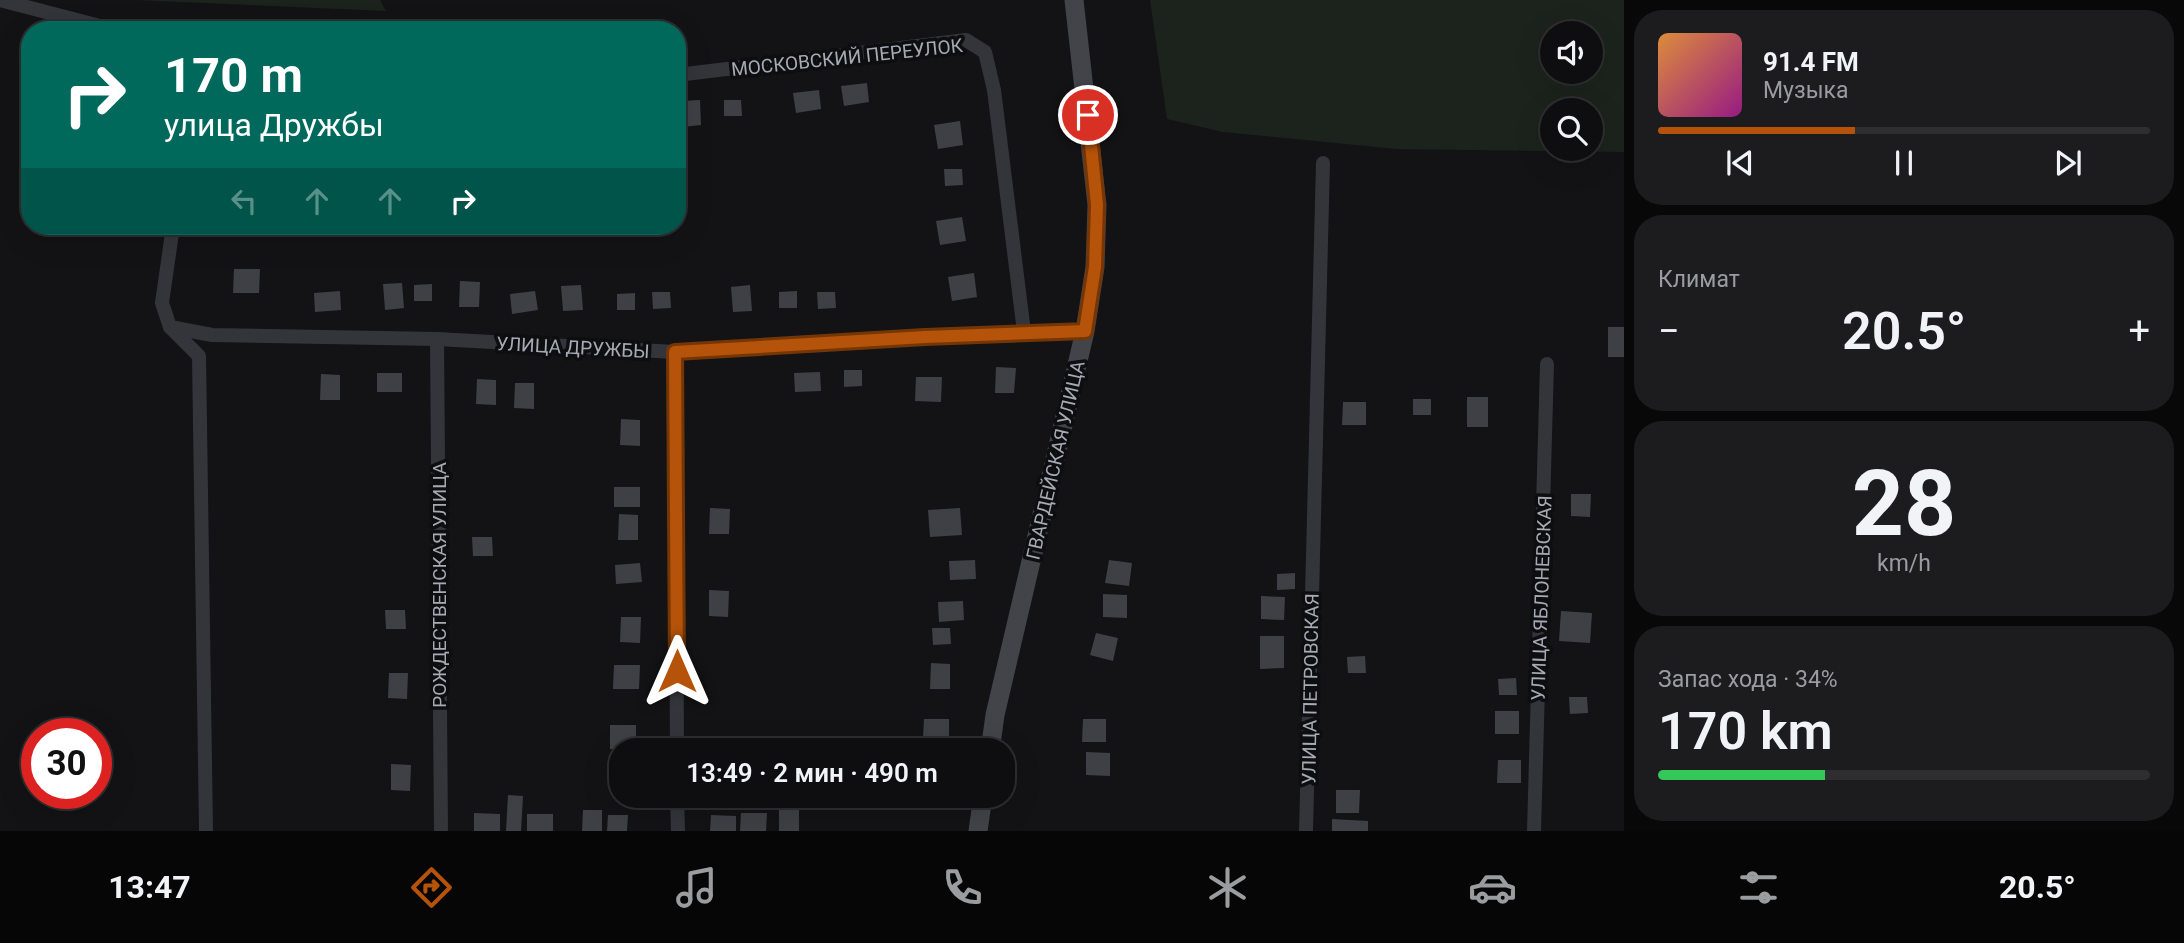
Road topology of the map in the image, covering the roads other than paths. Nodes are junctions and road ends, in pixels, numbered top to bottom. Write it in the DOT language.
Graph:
graph roads {
  1 [pos="0,0"];
  2 [pos="1074,0"];
  3 [pos="80,21"];
  4 [pos="686,74"];
  5 [pos="1323,163"];
  6 [pos="172,235"];
  7 [pos="170,327"];
  8 [pos="1085,331"];
  9 [pos="1024,332"];
  10 [pos="438,339"];
  11 [pos="675,352"];
  12 [pos="1547,364"];
  13 [pos="677,738"];
  14 [pos="992,738"];
  15 [pos="677,808"];
  16 [pos="981,808"];
  17 [pos="206,831"];
  18 [pos="441,831"];
  19 [pos="677,831"];
  20 [pos="978,831"];
  21 [pos="1306,831"];
  22 [pos="1535,831"];
  1 -- 3 [label="street"];
  2 -- 8 [label="street, ГВАРДЕЙСКАЯ УЛИЦА"];
  4 -- 9 [label="street, МОСКОВСКИЙ ПЕРЕУЛОК"];
  5 -- 21 [label="street, УЛИЦА ПЕТРОВСКАЯ"];
  6 -- 7 [label="street"];
  7 -- 10 [label="street, УЛИЦА ДРУЖБЫ"];
  7 -- 17 [label="street"];
  8 -- 9 [label="street, УЛИЦА ДРУЖБЫ"];
  8 -- 14 [label="street, ГВАРДЕЙСКАЯ УЛИЦА"];
  9 -- 11 [label="street, УЛИЦА ДРУЖБЫ"];
  10 -- 11 [label="street, УЛИЦА ДРУЖБЫ"];
  10 -- 18 [label="street, РОЖДЕСТВЕНСКАЯ УЛИЦА"];
  11 -- 13 [label="street"];
  12 -- 22 [label="street, УЛИЦА ЯБЛОНЕВСКАЯ"];
  15 -- 19 [label="street"];
  16 -- 20 [label="street"];
}
